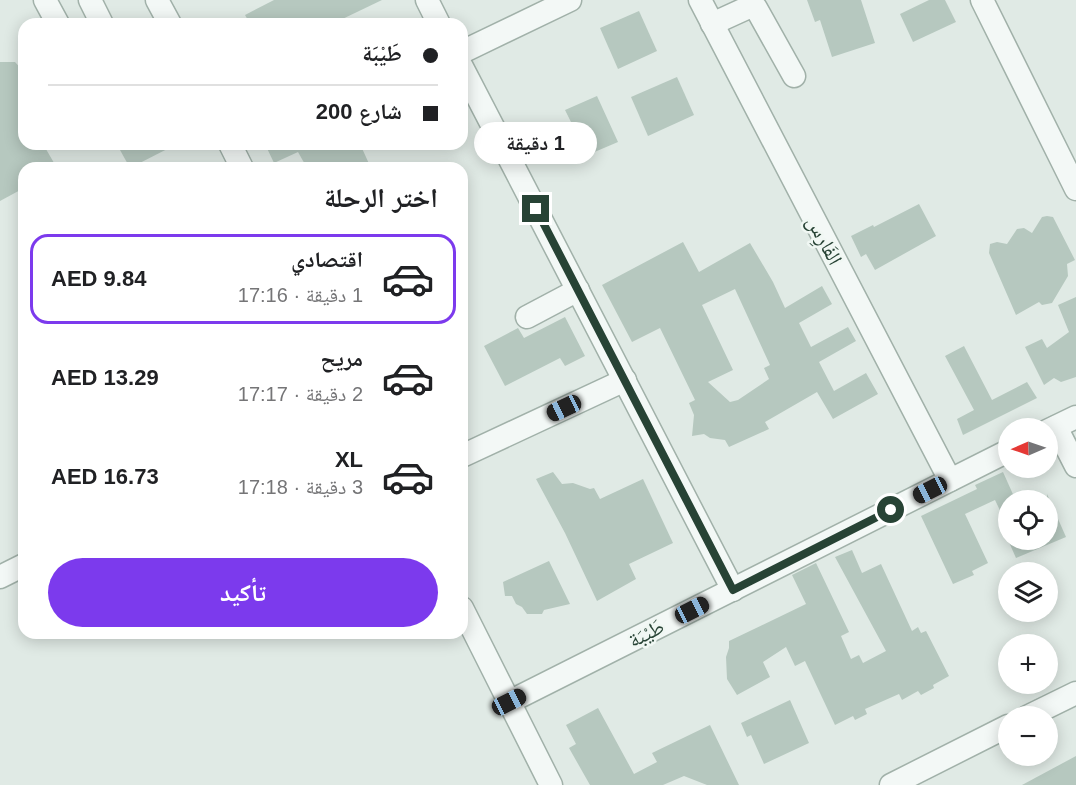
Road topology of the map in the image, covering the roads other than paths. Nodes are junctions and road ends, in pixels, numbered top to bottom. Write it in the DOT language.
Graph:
graph roads {
  1 [pos="45,0"];
  2 [pos="90,0"];
  3 [pos="157,0"];
  4 [pos="427,0"];
  5 [pos="570,0"];
  6 [pos="700,0"];
  7 [pos="982,0"];
  8 [pos="55,18"];
  9 [pos="99,18"];
  10 [pos="167,18"];
  11 [pos="436,18"];
  12 [pos="712,24"];
  13 [pos="468,49"];
  14 [pos="794,76"];
  15 [pos="468,79"];
  16 [pos="1076,189"];
  17 [pos="578,290"];
  18 [pos="527,317"];
  19 [pos="624,380"];
  20 [pos="1060,425"];
  21 [pos="468,453"];
  22 [pos="998,456"];
  23 [pos="1076,466"];
  24 [pos="950,480"];
  25 [pos="18,568"];
  26 [pos="0,577"];
  27 [pos="733,590"];
  28 [pos="468,620"];
  29 [pos="1076,693"];
  30 [pos="509,702"];
  31 [pos="1049,706"];
  32 [pos="998,733"];
  33 [pos="932,776"];
  34 [pos="551,785"];
  35 [pos="891,785"];
  1 -- 8 [label="street"];
  2 -- 9 [label="street"];
  3 -- 10 [label="street"];
  4 -- 11 [label="street"];
  5 -- 13 [label="street"];
  6 -- 12 [label="street, الفَارِس"];
  7 -- 16 [label="street"];
  12 -- 14 [label="street"];
  12 -- 24 [label="street, الفَارِس"];
  15 -- 17 [label="street"];
  17 -- 18 [label="street"];
  17 -- 19 [label="street"];
  19 -- 21 [label="street"];
  19 -- 27 [label="street"];
  20 -- 23 [label="street"];
  22 -- 24 [label="street, طَيْبَة"];
  24 -- 27 [label="street, طَيْبَة"];
  25 -- 26 [label="street"];
  27 -- 30 [label="street, طَيْبَة"];
  28 -- 30 [label="street"];
  29 -- 31 [label="street"];
  30 -- 34 [label="street"];
  32 -- 33 [label="street"];
  33 -- 35 [label="street"];
}
